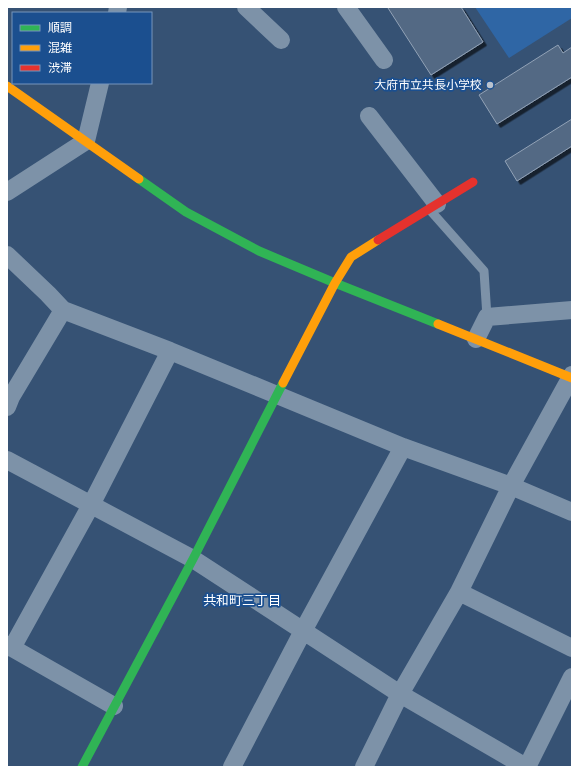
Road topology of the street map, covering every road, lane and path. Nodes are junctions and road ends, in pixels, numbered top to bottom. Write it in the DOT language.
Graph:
graph roads {
  1 [pos="246,7"];
  2 [pos="346,7"];
  3 [pos="280,40"];
  4 [pos="384,60"];
  5 [pos="100,84"];
  6 [pos="7,86"];
  7 [pos="369,116"];
  8 [pos="86,141"];
  9 [pos="473,182"];
  10 [pos="7,192"];
  11 [pos="433,206"];
  12 [pos="7,255"];
  13 [pos="335,283"];
  14 [pos="64,310"];
  15 [pos="572,310"];
  16 [pos="487,317"];
  17 [pos="476,339"];
  18 [pos="170,351"];
  19 [pos="572,377"];
  20 [pos="277,394"];
  21 [pos="8,400"];
  22 [pos="404,447"];
  23 [pos="7,460"];
  24 [pos="511,486"];
  25 [pos="91,505"];
  26 [pos="572,512"];
  27 [pos="193,559"];
  28 [pos="459,592"];
  29 [pos="303,631"];
  30 [pos="10,647"];
  31 [pos="572,648"];
  32 [pos="572,677"];
  33 [pos="400,694"];
  34 [pos="114,706"];
  35 [pos="82,767"];
  36 [pos="232,767"];
  37 [pos="364,767"];
  38 [pos="527,767"];
  1 -- 3 [label="street"];
  2 -- 4 [label="street"];
  5 -- 8 [label="street"];
  6 -- 8 [label="street"];
  7 -- 11 [label="street"];
  8 -- 10 [label="street"];
  8 -- 13 [label="street"];
  9 -- 11 [label="street"];
  11 -- 13 [label="street"];
  11 -- 16 [label="lane"];
  12 -- 14 [label="street"];
  13 -- 17 [label="street"];
  13 -- 20 [label="street"];
  14 -- 18 [label="street"];
  14 -- 21 [label="street"];
  15 -- 16 [label="street"];
  16 -- 17 [label="street"];
  17 -- 19 [label="street"];
  18 -- 20 [label="street"];
  18 -- 25 [label="street"];
  19 -- 24 [label="street"];
  20 -- 22 [label="street"];
  20 -- 27 [label="street"];
  22 -- 24 [label="street"];
  22 -- 29 [label="street"];
  23 -- 25 [label="street"];
  24 -- 26 [label="street"];
  24 -- 28 [label="street"];
  25 -- 27 [label="street"];
  25 -- 30 [label="street"];
  27 -- 29 [label="street"];
  27 -- 34 [label="street"];
  28 -- 31 [label="street"];
  28 -- 33 [label="street"];
  29 -- 33 [label="street"];
  29 -- 36 [label="street"];
  30 -- 34 [label="street"];
  32 -- 38 [label="street"];
  33 -- 37 [label="street"];
  33 -- 38 [label="street"];
  34 -- 35 [label="street"];
}
